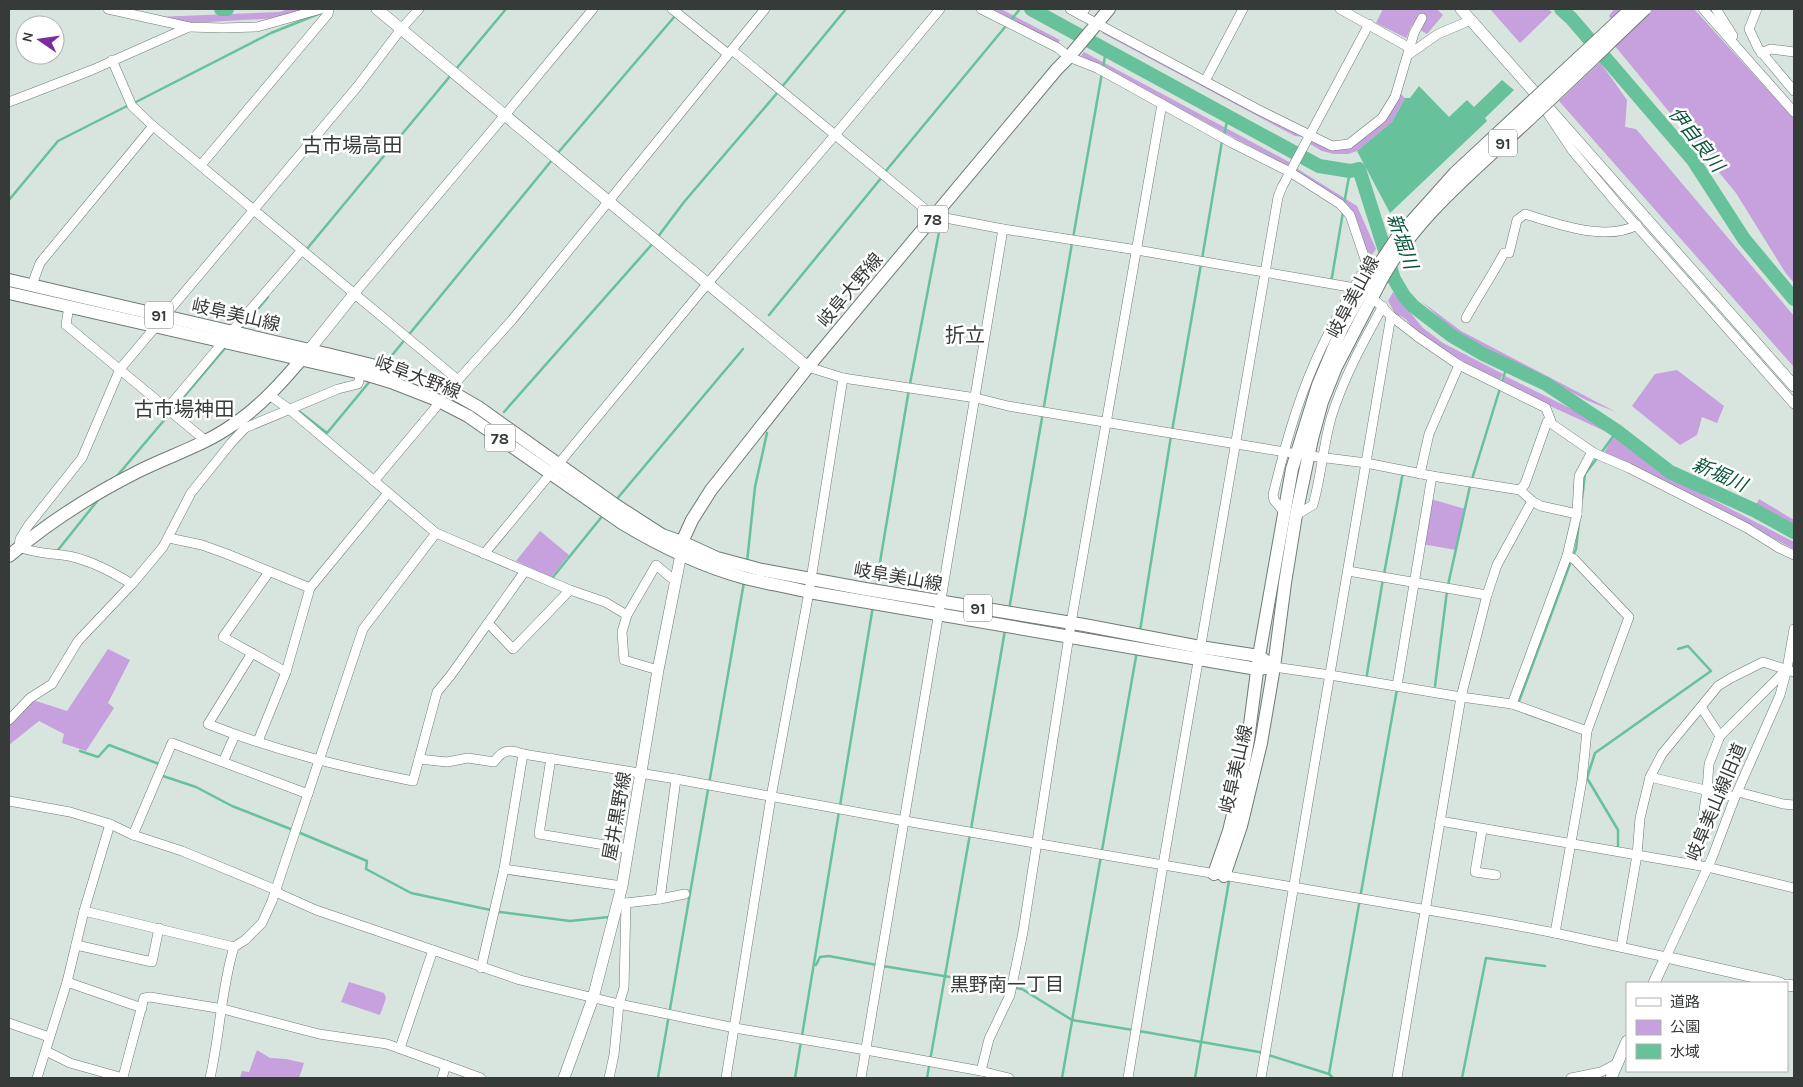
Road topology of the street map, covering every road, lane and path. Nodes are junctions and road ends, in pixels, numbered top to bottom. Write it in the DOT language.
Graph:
graph roads {
  1 [pos="108,9"];
  2 [pos="321,9"];
  3 [pos="329,9"];
  4 [pos="377,9"];
  5 [pos="419,9"];
  6 [pos="593,9"];
  7 [pos="672,9"];
  8 [pos="765,9"];
  9 [pos="940,9"];
  10 [pos="981,9"];
  11 [pos="1070,9"];
  12 [pos="1102,9"];
  13 [pos="1109,9"];
  14 [pos="1243,9"];
  15 [pos="1340,9"];
  16 [pos="1461,9"];
  17 [pos="1631,9"];
  18 [pos="1645,9"];
  19 [pos="1703,9"];
  20 [pos="1716,9"];
  21 [pos="1757,9"];
  22 [pos="1089,17"];
  23 [pos="1422,18"];
  24 [pos="1471,20"];
  25 [pos="1369,24"];
  26 [pos="189,27"];
  27 [pos="401,29"];
  28 [pos="1738,48"];
  29 [pos="730,52"];
  30 [pos="1409,52"];
  31 [pos="1794,52"];
  32 [pos="1762,53"];
  33 [pos="1068,54"];
  34 [pos="112,60"];
  35 [pos="1204,81"];
  36 [pos="1794,91"];
  37 [pos="9,102"];
  38 [pos="1162,104"];
  39 [pos="1546,111"];
  40 [pos="1794,112"];
  41 [pos="506,115"];
  42 [pos="153,126"];
  43 [pos="835,134"];
  44 [pos="1309,138"];
  45 [pos="202,165"];
  46 [pos="1291,170"];
  47 [pos="608,201"];
  48 [pos="254,209"];
  49 [pos="935,216"];
  50 [pos="1637,225"];
  51 [pos="1003,229"];
  52 [pos="302,250"];
  53 [pos="1137,250"];
  54 [pos="1265,273"];
  55 [pos="9,280"];
  56 [pos="708,283"];
  57 [pos="32,285"];
  58 [pos="1368,293"];
  59 [pos="354,294"];
  60 [pos="9,295"];
  61 [pos="69,306"];
  62 [pos="1391,316"];
  63 [pos="1466,318"];
  64 [pos="160,321"];
  65 [pos="228,336"];
  66 [pos="306,354"];
  67 [pos="1459,365"];
  68 [pos="808,367"];
  69 [pos="120,369"];
  70 [pos="361,373"];
  71 [pos="843,378"];
  72 [pos="458,380"];
  73 [pos="1794,386"];
  74 [pos="452,392"];
  75 [pos="268,394"];
  76 [pos="976,398"];
  77 [pos="438,400"];
  78 [pos="1794,404"];
  79 [pos="289,409"];
  80 [pos="170,411"];
  81 [pos="1550,420"];
  82 [pos="1105,422"];
  83 [pos="206,441"];
  84 [pos="1236,443"];
  85 [pos="1592,452"];
  86 [pos="1290,453"];
  87 [pos="1315,457"];
  88 [pos="1366,463"];
  89 [pos="555,469"];
  90 [pos="1420,474"];
  91 [pos="1432,476"];
  92 [pos="374,481"];
  93 [pos="1520,490"];
  94 [pos="388,493"];
  95 [pos="1532,501"];
  96 [pos="1290,514"];
  97 [pos="1577,514"];
  98 [pos="436,533"];
  99 [pos="169,538"];
  100 [pos="19,547"];
  101 [pos="682,548"];
  102 [pos="484,554"];
  103 [pos="1794,555"];
  104 [pos="9,556"];
  105 [pos="1567,556"];
  106 [pos="525,570"];
  107 [pos="1348,571"];
  108 [pos="269,572"];
  109 [pos="675,581"];
  110 [pos="1414,582"];
  111 [pos="132,584"];
  112 [pos="810,586"];
  113 [pos="310,588"];
  114 [pos="570,590"];
  115 [pos="1487,595"];
  116 [pos="940,608"];
  117 [pos="627,615"];
  118 [pos="488,623"];
  119 [pos="1071,623"];
  120 [pos="1794,629"];
  121 [pos="1069,637"];
  122 [pos="252,653"];
  123 [pos="1199,653"];
  124 [pos="1258,663"];
  125 [pos="1274,667"];
  126 [pos="658,670"];
  127 [pos="1791,671"];
  128 [pos="286,672"];
  129 [pos="1330,675"];
  130 [pos="1397,686"];
  131 [pos="1460,697"];
  132 [pos="1512,704"];
  133 [pos="1701,707"];
  134 [pos="9,720"];
  135 [pos="1588,730"];
  136 [pos="235,734"];
  137 [pos="1720,736"];
  138 [pos="258,741"];
  139 [pos="523,754"];
  140 [pos="551,758"];
  141 [pos="419,759"];
  142 [pos="318,761"];
  143 [pos="223,762"];
  144 [pos="642,773"];
  145 [pos="1650,777"];
  146 [pos="676,779"];
  147 [pos="1707,790"];
  148 [pos="308,794"];
  149 [pos="1736,795"];
  150 [pos="770,797"];
  151 [pos="9,801"];
  152 [pos="1794,805"];
  153 [pos="905,821"];
  154 [pos="1440,821"];
  155 [pos="110,824"];
  156 [pos="1482,830"];
  157 [pos="134,835"];
  158 [pos="1037,842"];
  159 [pos="1570,844"];
  160 [pos="629,850"];
  161 [pos="1637,856"];
  162 [pos="1163,865"];
  163 [pos="1696,866"];
  164 [pos="1707,867"];
  165 [pos="504,868"];
  166 [pos="1219,875"];
  167 [pos="1496,876"];
  168 [pos="622,886"];
  169 [pos="1294,888"];
  170 [pos="1794,888"];
  171 [pos="276,890"];
  172 [pos="685,894"];
  173 [pos="660,899"];
  174 [pos="622,904"];
  175 [pos="1425,909"];
  176 [pos="84,911"];
  177 [pos="159,928"];
  178 [pos="1555,933"];
  179 [pos="76,945"];
  180 [pos="234,947"];
  181 [pos="1621,947"];
  182 [pos="434,950"];
  183 [pos="1666,957"];
  184 [pos="481,968"];
  185 [pos="67,982"];
  186 [pos="1654,982"];
  187 [pos="1776,982"];
  188 [pos="593,998"];
  189 [pos="619,1004"];
  190 [pos="142,1008"];
  191 [pos="223,1009"];
  192 [pos="9,1023"];
  193 [pos="735,1028"];
  194 [pos="49,1037"];
  195 [pos="1626,1043"];
  196 [pos="400,1048"];
  197 [pos="46,1050"];
  198 [pos="866,1050"];
  199 [pos="1616,1064"];
  200 [pos="446,1065"];
  201 [pos="981,1071"];
  202 [pos="101,1075"];
  203 [pos="996,1076"];
  204 [pos="37,1078"];
  205 [pos="123,1078"];
  206 [pos="210,1078"];
  207 [pos="442,1078"];
  208 [pos="482,1078"];
  209 [pos="564,1078"];
  210 [pos="609,1078"];
  211 [pos="726,1078"];
  212 [pos="861,1078"];
  213 [pos="1009,1078"];
  214 [pos="1128,1078"];
  215 [pos="1261,1078"];
  216 [pos="1396,1078"];
  217 [pos="1572,1078"];
  218 [pos="1611,1078"];
  1 -- 26 [label="street"];
  2 -- 26 [label="street"];
  3 -- 45 [label="street"];
  4 -- 27 [label="street"];
  5 -- 27 [label="street"];
  6 -- 41 [label="street"];
  7 -- 29 [label="street"];
  8 -- 29 [label="street"];
  9 -- 43 [label="street"];
  10 -- 33 [label="street"];
  11 -- 22 [label="street"];
  12 -- 22 [label="main road, 岐阜大野線 / 78"];
  13 -- 22 [label="main road, 岐阜大野線 / 78"];
  14 -- 35 [label="street"];
  15 -- 25 [label="street"];
  16 -- 24 [label="street"];
  17 -- 58 [label="main road, 岐阜美山線 / 91, bridge"];
  18 -- 58 [label="main road, 岐阜美山線 / 91, bridge"];
  19 -- 28 [label="street"];
  20 -- 28 [label="street"];
  21 -- 32 [label="street"];
  22 -- 33 [label="main road, 岐阜大野線 / 78"];
  22 -- 35 [label="street"];
  23 -- 30 [label="street"];
  24 -- 30 [label="street"];
  24 -- 73 [label="street"];
  25 -- 30 [label="street"];
  25 -- 44 [label="street"];
  26 -- 34 [label="street"];
  27 -- 41 [label="street"];
  27 -- 48 [label="street"];
  28 -- 40 [label="street"];
  29 -- 43 [label="street"];
  29 -- 47 [label="street"];
  30 -- 44 [label="street"];
  31 -- 32 [label="street"];
  32 -- 36 [label="street"];
  33 -- 38 [label="street"];
  33 -- 49 [label="main road, 岐阜大野線 / 78"];
  34 -- 37 [label="street"];
  34 -- 42 [label="street"];
  35 -- 44 [label="street"];
  38 -- 46 [label="street"];
  38 -- 53 [label="street"];
  39 -- 50 [label="street"];
  41 -- 47 [label="street"];
  41 -- 59 [label="street"];
  42 -- 45 [label="street"];
  42 -- 57 [label="street"];
  43 -- 49 [label="street"];
  43 -- 56 [label="street"];
  44 -- 46 [label="street"];
  45 -- 48 [label="street"];
  46 -- 54 [label="street"];
  46 -- 58 [label="street"];
  47 -- 56 [label="street"];
  47 -- 72 [label="street"];
  48 -- 52 [label="street"];
  48 -- 64 [label="street"];
  49 -- 51 [label="street"];
  49 -- 68 [label="main road, 岐阜大野線 / 78"];
  50 -- 63 [label="street"];
  50 -- 78 [label="street"];
  51 -- 53 [label="street"];
  51 -- 76 [label="street"];
  52 -- 59 [label="street"];
  52 -- 65 [label="street"];
  53 -- 54 [label="street"];
  53 -- 82 [label="street"];
  54 -- 58 [label="street"];
  54 -- 84 [label="street"];
  55 -- 57 [label="main road, 岐阜美山線 / 91"];
  56 -- 68 [label="street"];
  56 -- 89 [label="street"];
  57 -- 64 [label="main road, 岐阜美山線 / 91"];
  58 -- 62 [label="street"];
  58 -- 86 [label="main road, 岐阜美山線 / 91"];
  58 -- 86 [label="street"];
  58 -- 87 [label="street"];
  58 -- 87 [label="main road, 岐阜美山線 / 91"];
  59 -- 66 [label="street"];
  59 -- 72 [label="street"];
  60 -- 61 [label="main road, 岐阜美山線 / 91"];
  61 -- 64 [label="main road, 岐阜美山線 / 91"];
  61 -- 69 [label="street"];
  62 -- 67 [label="street"];
  62 -- 88 [label="street"];
  64 -- 65 [label="main road, 岐阜美山線 / 91"];
  64 -- 69 [label="street"];
  65 -- 66 [label="main road, 岐阜美山線 / 91"];
  65 -- 80 [label="street"];
  66 -- 70 [label="main road, 岐阜大野線 / 78"];
  66 -- 74 [label="main road, 岐阜大野線 / 78"];
  66 -- 75 [label="main road"];
  67 -- 81 [label="street"];
  67 -- 90 [label="street"];
  68 -- 71 [label="street"];
  68 -- 101 [label="main road, 岐阜大野線 / 78"];
  69 -- 80 [label="street"];
  69 -- 100 [label="street"];
  70 -- 77 [label="main road, 岐阜大野線 / 78"];
  70 -- 79 [label="street"];
  71 -- 76 [label="street"];
  71 -- 112 [label="street"];
  72 -- 74 [label="street"];
  74 -- 89 [label="main road, 岐阜大野線 / 78"];
  75 -- 79 [label="street"];
  75 -- 83 [label="main road"];
  76 -- 82 [label="street"];
  76 -- 116 [label="street"];
  77 -- 89 [label="main road, 岐阜大野線 / 78"];
  77 -- 92 [label="street"];
  79 -- 92 [label="street"];
  79 -- 99 [label="street"];
  80 -- 83 [label="street"];
  81 -- 85 [label="street"];
  81 -- 93 [label="street"];
  82 -- 84 [label="street"];
  82 -- 119 [label="street"];
  83 -- 100 [label="main road"];
  84 -- 86 [label="street"];
  84 -- 123 [label="street"];
  85 -- 97 [label="street"];
  85 -- 103 [label="street"];
  86 -- 87 [label="street"];
  86 -- 96 [label="main road, 岐阜美山線 / 91"];
  87 -- 88 [label="street"];
  87 -- 96 [label="main road, 岐阜美山線 / 91"];
  88 -- 90 [label="street"];
  88 -- 107 [label="street"];
  89 -- 101 [label="main road, 岐阜大野線 / 78"];
  89 -- 102 [label="street"];
  90 -- 91 [label="street"];
  91 -- 93 [label="street"];
  91 -- 110 [label="street"];
  92 -- 94 [label="street"];
  93 -- 95 [label="street"];
  94 -- 98 [label="street"];
  94 -- 113 [label="street"];
  95 -- 97 [label="street"];
  95 -- 115 [label="street"];
  96 -- 124 [label="main road, 岐阜美山線 / 91"];
  96 -- 125 [label="main road, 岐阜美山線 / 91"];
  97 -- 105 [label="street"];
  98 -- 102 [label="street"];
  98 -- 142 [label="street"];
  99 -- 108 [label="street"];
  99 -- 111 [label="street"];
  100 -- 104 [label="main road"];
  100 -- 111 [label="street"];
  101 -- 109 [label="street, 屋井黒野線"];
  101 -- 112 [label="main road, 岐阜美山線 / 91"];
  102 -- 106 [label="street"];
  105 -- 132 [label="street"];
  105 -- 135 [label="street"];
  106 -- 114 [label="street"];
  106 -- 118 [label="street"];
  107 -- 110 [label="street"];
  107 -- 129 [label="street"];
  108 -- 113 [label="street"];
  108 -- 122 [label="street"];
  109 -- 117 [label="street"];
  109 -- 126 [label="street, 屋井黒野線"];
  110 -- 115 [label="street"];
  110 -- 130 [label="street"];
  111 -- 134 [label="street"];
  112 -- 116 [label="main road, 岐阜美山線 / 91"];
  112 -- 150 [label="street"];
  113 -- 128 [label="street"];
  114 -- 117 [label="street"];
  114 -- 118 [label="street"];
  115 -- 131 [label="street"];
  116 -- 119 [label="main road, 岐阜美山線 / 91"];
  116 -- 121 [label="main road, 岐阜美山線 / 91"];
  116 -- 153 [label="street"];
  117 -- 126 [label="street"];
  118 -- 141 [label="street"];
  119 -- 121 [label="street"];
  119 -- 123 [label="main road, 岐阜美山線 / 91"];
  120 -- 127 [label="street, 岐阜美山線旧道"];
  121 -- 123 [label="main road, 岐阜美山線 / 91"];
  121 -- 158 [label="street"];
  122 -- 128 [label="street"];
  122 -- 136 [label="street"];
  123 -- 124 [label="main road, 岐阜美山線 / 91"];
  123 -- 162 [label="street"];
  124 -- 125 [label="main road, 岐阜美山線 / 91"];
  124 -- 166 [label="main road, 岐阜美山線 / 91"];
  125 -- 129 [label="street"];
  125 -- 166 [label="main road, 岐阜美山線 / 91"];
  126 -- 144 [label="street, 屋井黒野線"];
  127 -- 133 [label="street"];
  127 -- 137 [label="street"];
  127 -- 149 [label="street, 岐阜美山線旧道"];
  128 -- 138 [label="street"];
  129 -- 130 [label="street"];
  129 -- 169 [label="street"];
  130 -- 131 [label="street"];
  131 -- 132 [label="street"];
  131 -- 154 [label="street"];
  132 -- 135 [label="street"];
  133 -- 137 [label="street"];
  133 -- 145 [label="street"];
  135 -- 159 [label="street"];
  136 -- 138 [label="street"];
  136 -- 143 [label="street"];
  137 -- 147 [label="street"];
  138 -- 142 [label="street"];
  139 -- 140 [label="street"];
  139 -- 141 [label="street"];
  139 -- 165 [label="street"];
  140 -- 144 [label="street"];
  140 -- 160 [label="street"];
  141 -- 142 [label="street"];
  142 -- 148 [label="street"];
  143 -- 148 [label="street"];
  143 -- 157 [label="street"];
  144 -- 146 [label="street"];
  144 -- 160 [label="street, 屋井黒野線"];
  145 -- 147 [label="street"];
  145 -- 161 [label="street"];
  146 -- 150 [label="street"];
  146 -- 173 [label="street"];
  147 -- 149 [label="street"];
  147 -- 163 [label="street"];
  148 -- 171 [label="street"];
  149 -- 152 [label="street"];
  149 -- 164 [label="street, 岐阜美山線旧道"];
  150 -- 153 [label="street"];
  150 -- 193 [label="street"];
  151 -- 155 [label="street"];
  153 -- 158 [label="street"];
  153 -- 198 [label="street"];
  154 -- 156 [label="street"];
  154 -- 175 [label="street"];
  155 -- 157 [label="street"];
  155 -- 176 [label="street"];
  156 -- 159 [label="street"];
  156 -- 167 [label="street"];
  157 -- 171 [label="street"];
  158 -- 162 [label="street"];
  158 -- 201 [label="street"];
  159 -- 161 [label="street"];
  159 -- 178 [label="street"];
  160 -- 168 [label="street, 屋井黒野線"];
  161 -- 163 [label="street"];
  161 -- 181 [label="street"];
  162 -- 166 [label="street"];
  162 -- 214 [label="street"];
  163 -- 164 [label="street"];
  164 -- 170 [label="street"];
  164 -- 183 [label="street, 岐阜美山線旧道"];
  165 -- 168 [label="street"];
  165 -- 184 [label="street"];
  166 -- 169 [label="street"];
  168 -- 174 [label="street, 屋井黒野線"];
  169 -- 175 [label="street"];
  169 -- 215 [label="street"];
  171 -- 180 [label="street"];
  171 -- 182 [label="street"];
  172 -- 173 [label="street"];
  173 -- 174 [label="street"];
  174 -- 188 [label="street, 屋井黒野線"];
  174 -- 189 [label="street"];
  175 -- 178 [label="street"];
  175 -- 216 [label="street"];
  176 -- 177 [label="street"];
  176 -- 179 [label="street"];
  177 -- 179 [label="street"];
  177 -- 180 [label="street"];
  178 -- 181 [label="street"];
  179 -- 185 [label="street"];
  180 -- 191 [label="street"];
  181 -- 183 [label="street"];
  182 -- 184 [label="street"];
  182 -- 196 [label="street"];
  183 -- 186 [label="street, 岐阜美山線旧道"];
  183 -- 187 [label="street"];
  184 -- 188 [label="street"];
  185 -- 190 [label="street"];
  185 -- 194 [label="street"];
  188 -- 189 [label="street"];
  188 -- 209 [label="street, 屋井黒野線"];
  189 -- 193 [label="street"];
  189 -- 210 [label="street"];
  190 -- 191 [label="street"];
  190 -- 205 [label="street"];
  191 -- 196 [label="street"];
  191 -- 206 [label="street"];
  192 -- 194 [label="street"];
  193 -- 198 [label="street"];
  193 -- 211 [label="street"];
  194 -- 197 [label="street"];
  195 -- 199 [label="street"];
  196 -- 200 [label="street"];
  197 -- 202 [label="street"];
  197 -- 204 [label="street"];
  198 -- 201 [label="street"];
  198 -- 212 [label="street"];
  199 -- 217 [label="street"];
  199 -- 218 [label="street"];
  200 -- 207 [label="street"];
  200 -- 208 [label="street"];
  201 -- 203 [label="street"];
  202 -- 205 [label="street"];
  203 -- 213 [label="street"];
}
